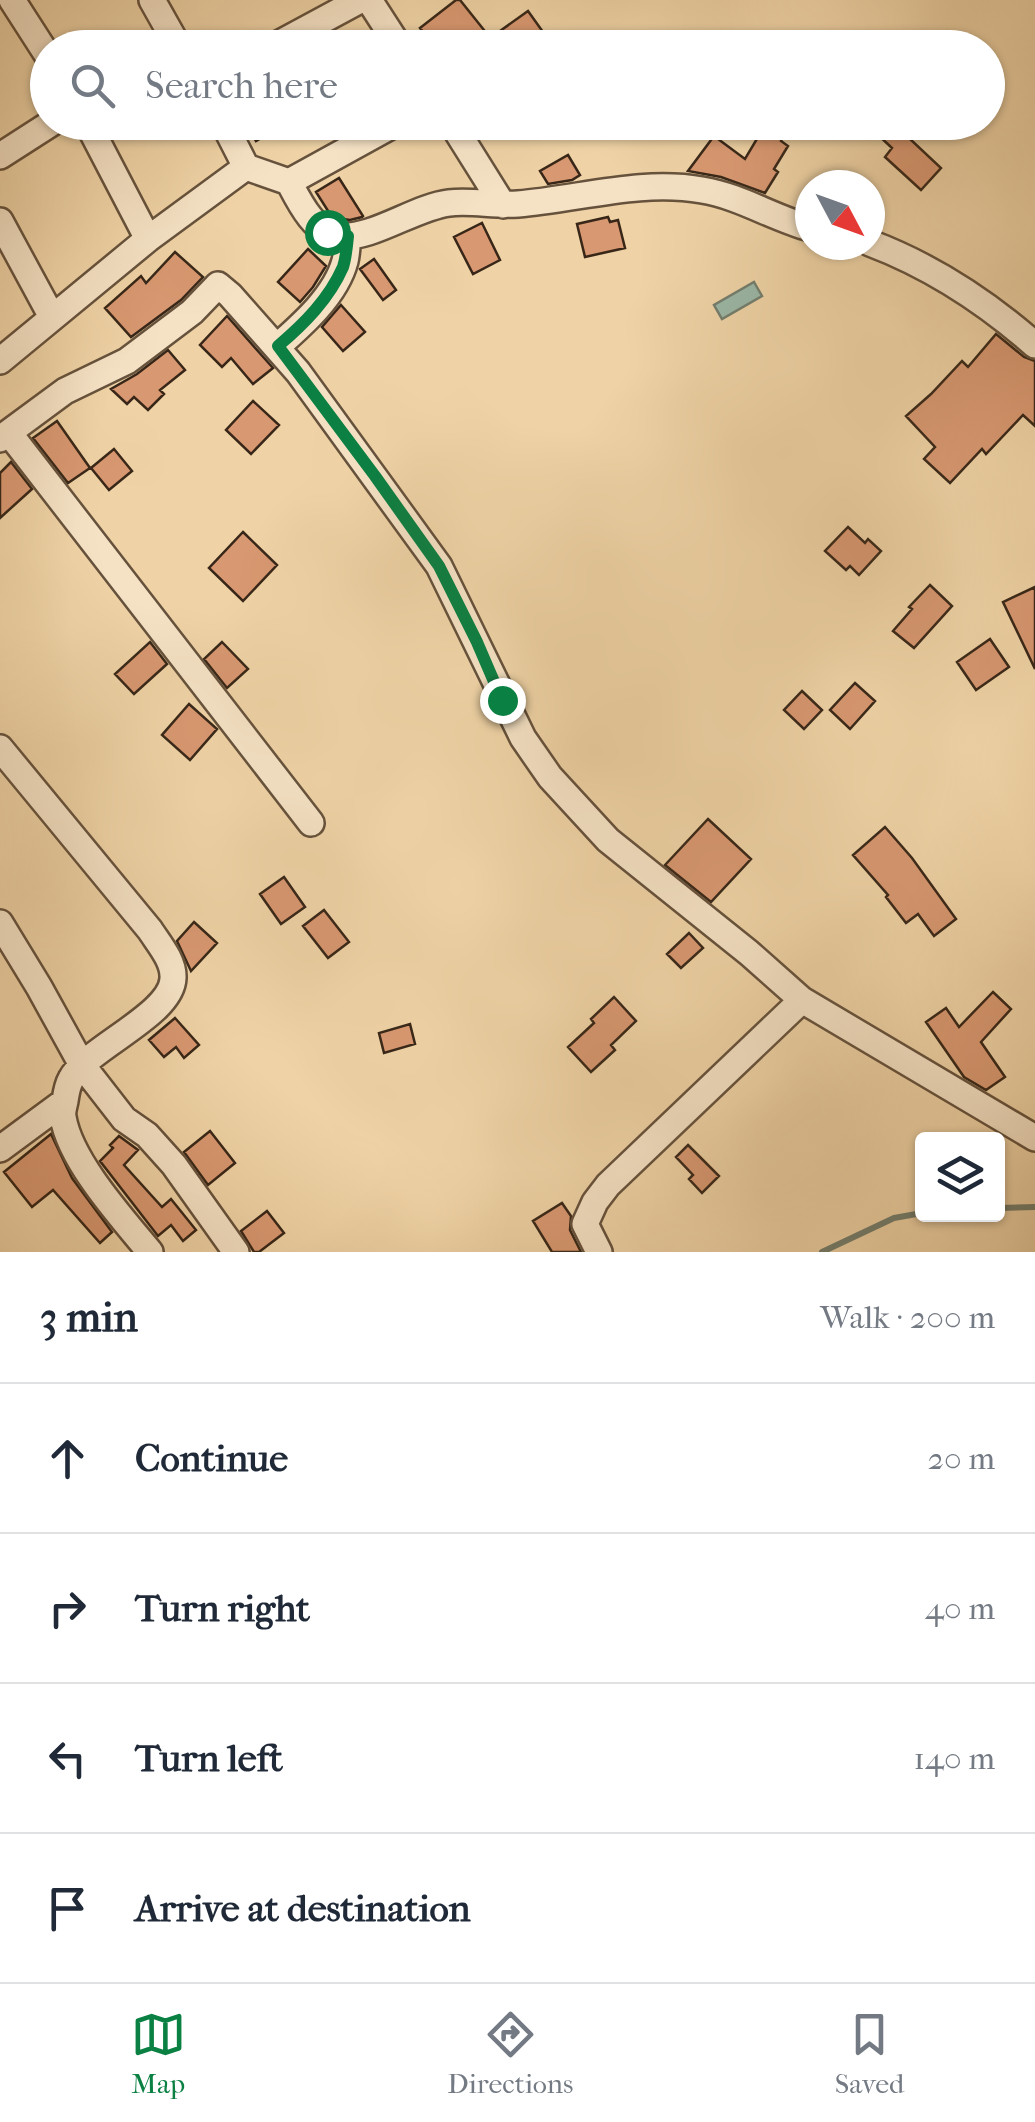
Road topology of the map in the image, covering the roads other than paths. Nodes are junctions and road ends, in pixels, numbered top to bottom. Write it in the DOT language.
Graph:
graph roads {
  1 [pos="12,0"];
  2 [pos="360,0"];
  3 [pos="369,0"];
  4 [pos="159,2"];
  5 [pos="31,30"];
  6 [pos="171,30"];
  7 [pos="304,30"];
  8 [pos="388,30"];
  9 [pos="30,137"];
  10 [pos="96,140"];
  11 [pos="232,140"];
  12 [pos="365,140"];
  13 [pos="462,140"];
  14 [pos="0,156"];
  15 [pos="246,167"];
  16 [pos="288,182"];
  17 [pos="503,205"];
  18 [pos="0,221"];
  19 [pos="795,223"];
  20 [pos="348,236"];
  21 [pos="148,238"];
  22 [pos="885,249"];
  23 [pos="52,317"];
  24 [pos="1035,344"];
  25 [pos="278,346"];
  26 [pos="0,362"];
  27 [pos="4,436"];
  28 [pos="0,748"];
  29 [pos="311,823"];
  30 [pos="0,923"];
  31 [pos="802,1000"];
  32 [pos="82,1065"];
  33 [pos="65,1101"];
  34 [pos="5,1135"];
  35 [pos="1035,1138"];
  36 [pos="150,1252"];
  37 [pos="236,1252"];
  38 [pos="600,1252"];
  1 -- 5 [label="street"];
  2 -- 7 [label="street"];
  3 -- 8 [label="street"];
  4 -- 6 [label="street"];
  9 -- 14 [label="street"];
  10 -- 21 [label="street"];
  11 -- 15 [label="street"];
  12 -- 16 [label="street"];
  13 -- 17 [label="street"];
  15 -- 16 [label="street"];
  15 -- 21 [label="street"];
  16 -- 20 [label="street"];
  17 -- 19 [label="street"];
  17 -- 20 [label="street"];
  18 -- 23 [label="street"];
  20 -- 25 [label="street"];
  21 -- 23 [label="street"];
  22 -- 24 [label="street"];
  23 -- 26 [label="street"];
  25 -- 27 [label="street"];
  25 -- 31 [label="street"];
  27 -- 29 [label="street"];
  28 -- 32 [label="street"];
  30 -- 32 [label="street"];
  31 -- 35 [label="street"];
  31 -- 38 [label="street"];
  32 -- 33 [label="street"];
  32 -- 37 [label="street"];
  33 -- 34 [label="street"];
  33 -- 36 [label="street"];
}
